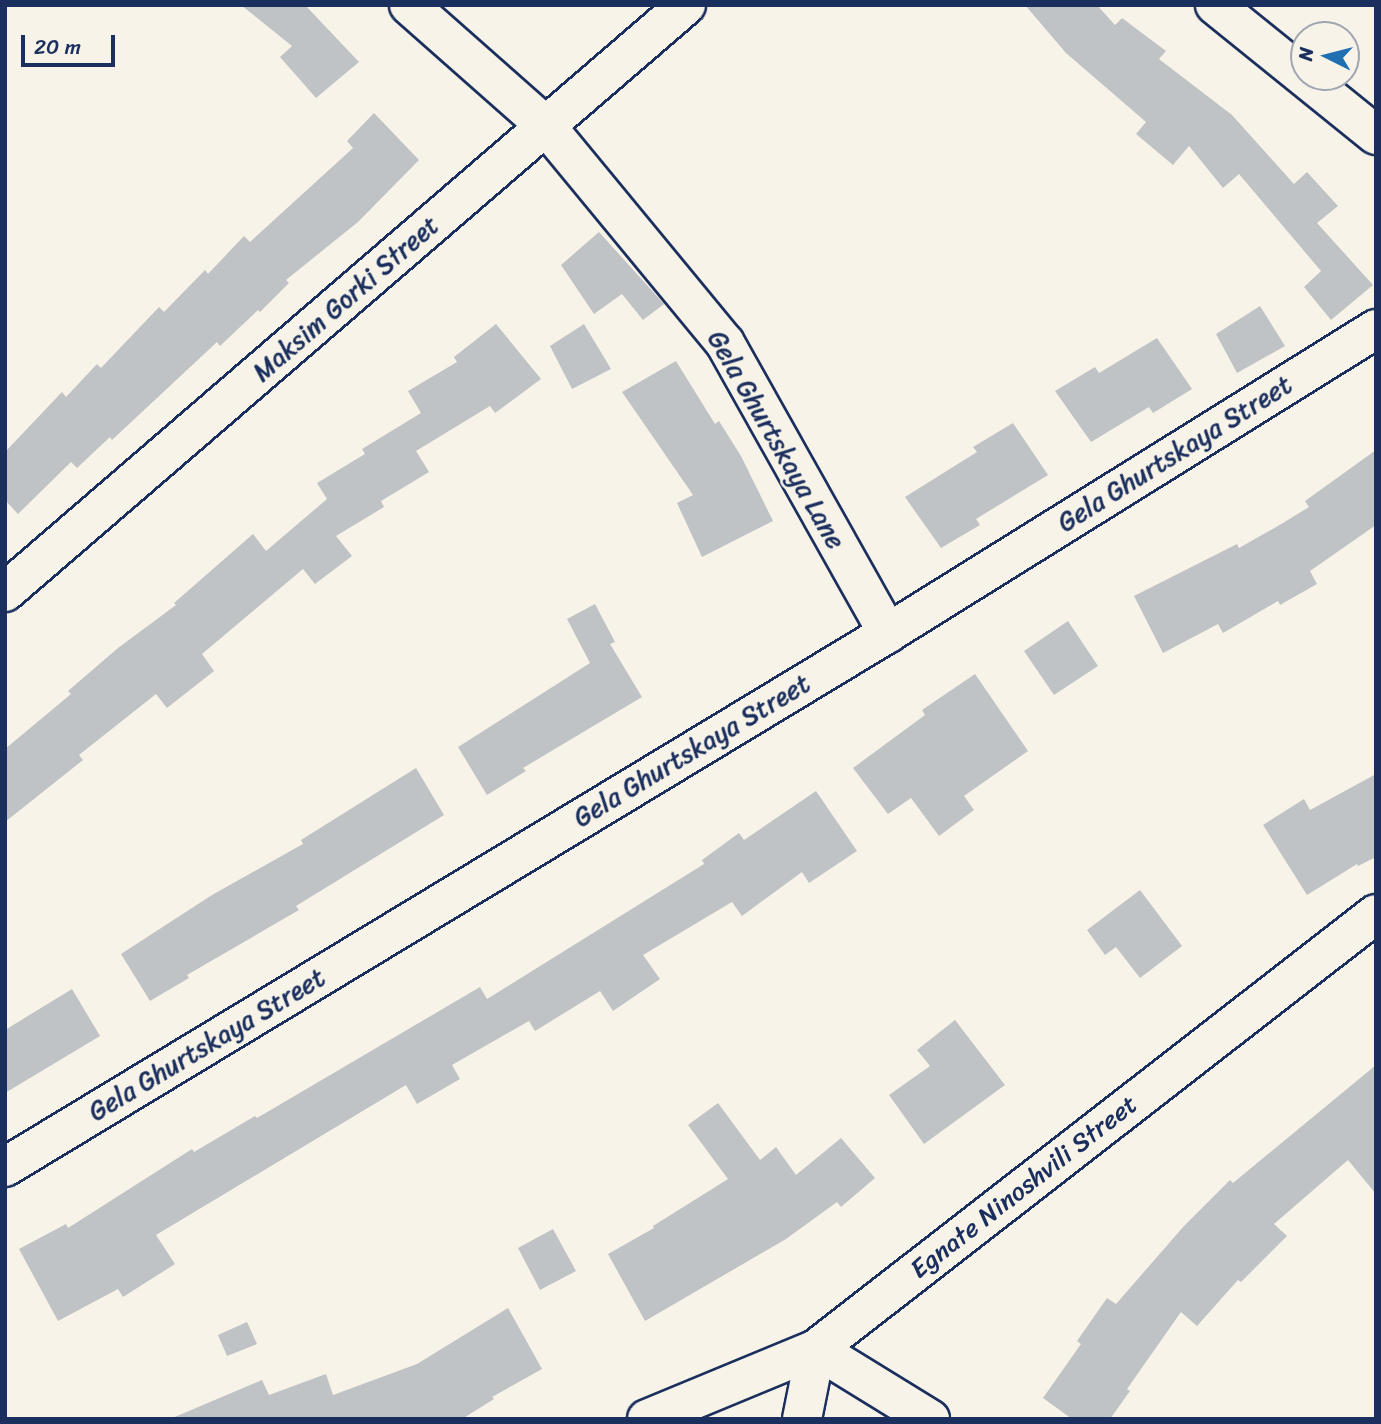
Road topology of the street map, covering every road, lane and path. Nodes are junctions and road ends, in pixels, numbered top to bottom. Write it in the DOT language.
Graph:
graph roads {
  1 [pos="409,5"];
  2 [pos="686,5"];
  3 [pos="1215,5"];
  4 [pos="546,126"];
  5 [pos="1376,135"];
  6 [pos="1376,329"];
  7 [pos="5,592"];
  8 [pos="888,633"];
  9 [pos="1376,914"];
  10 [pos="5,1167"];
  11 [pos="816,1349"];
  12 [pos="647,1419"];
  13 [pos="802,1419"];
  14 [pos="930,1419"];
  1 -- 4 [label="street, Gela Ghurtskaya Lane"];
  2 -- 4 [label="street, Maksim Gorki Street"];
  3 -- 5 [label="street"];
  4 -- 7 [label="street, Maksim Gorki Street"];
  4 -- 8 [label="street, Gela Ghurtskaya Lane"];
  6 -- 8 [label="street, Gela Ghurtskaya Street"];
  8 -- 10 [label="street, Gela Ghurtskaya Street"];
  9 -- 11 [label="street, Egnate Ninoshvili Street"];
  11 -- 12 [label="street, Egnate Ninoshvili Street"];
  11 -- 13 [label="street"];
  11 -- 14 [label="street"];
}
